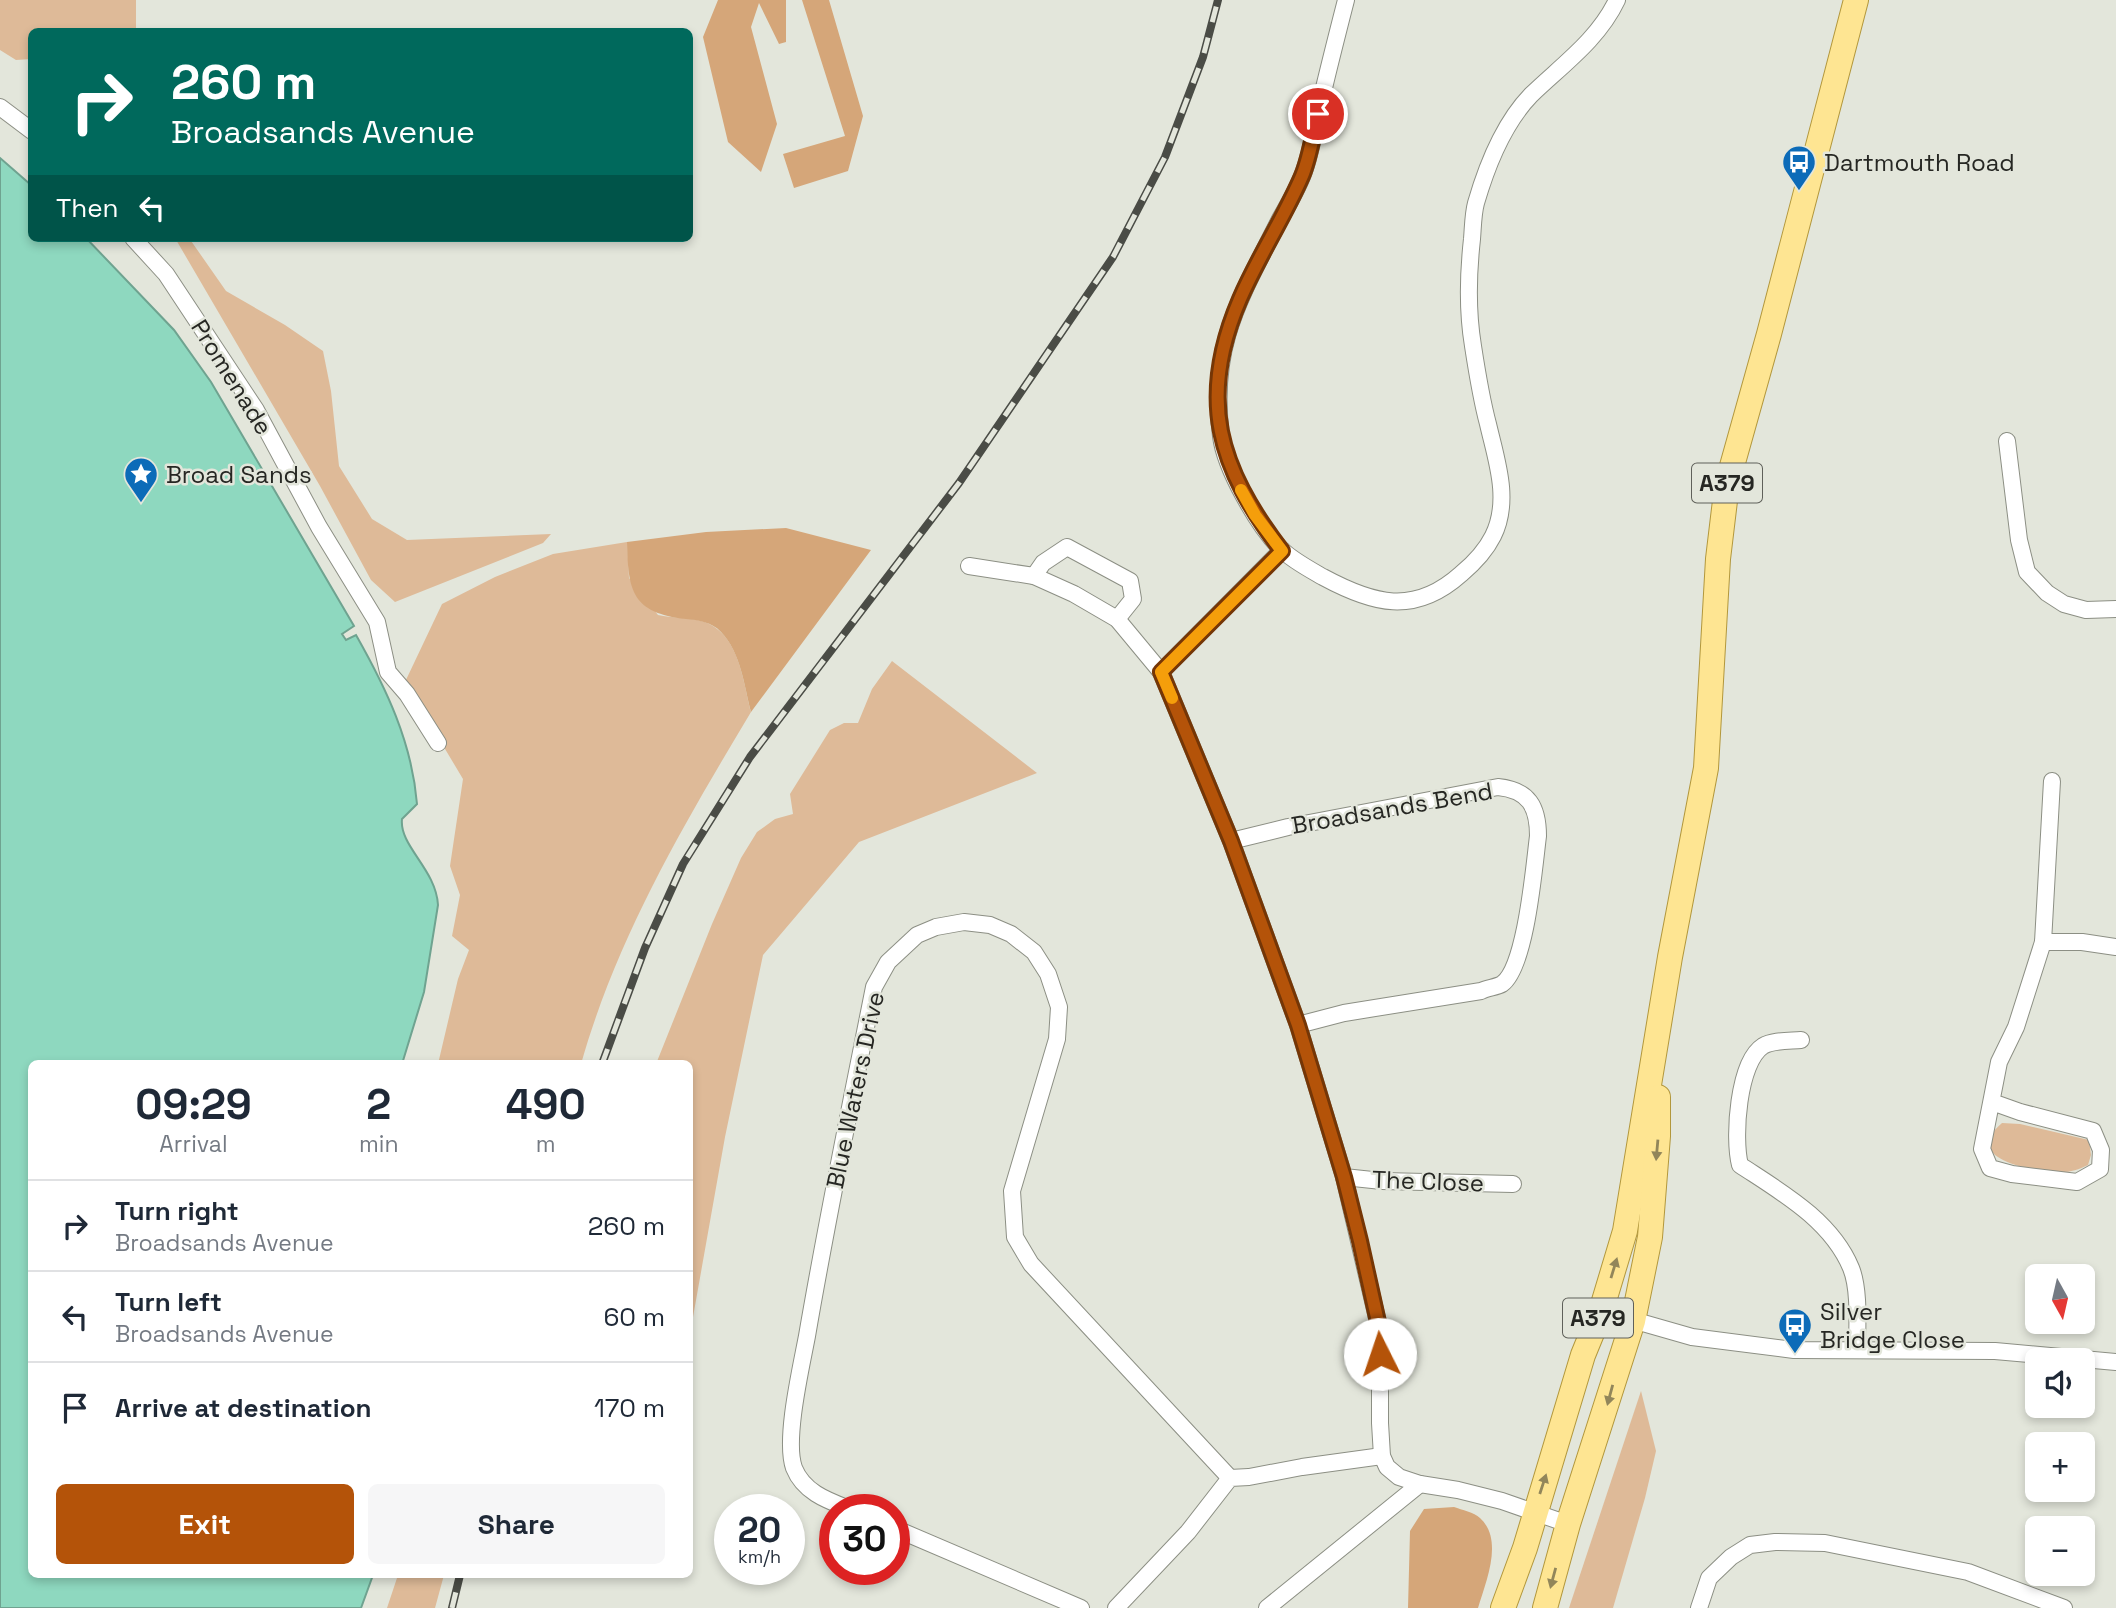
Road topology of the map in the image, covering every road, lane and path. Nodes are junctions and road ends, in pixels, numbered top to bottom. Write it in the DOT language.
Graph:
graph roads {
  1 [pos="1346,0"];
  2 [pos="1617,0"];
  3 [pos="1856,0"];
  4 [pos="0,107"];
  5 [pos="28,128"];
  6 [pos="137,242"];
  7 [pos="2007,441"];
  8 [pos="1282,551"];
  9 [pos="969,566"];
  10 [pos="1034,576"];
  11 [pos="2116,609"];
  12 [pos="1117,619"];
  13 [pos="1161,672"];
  14 [pos="439,743"];
  15 [pos="2052,780"];
  16 [pos="1231,841"];
  17 [pos="2043,942"];
  18 [pos="2116,947"];
  19 [pos="1298,1025"];
  20 [pos="1657,1033"];
  21 [pos="1801,1040"];
  22 [pos="1992,1102"];
  23 [pos="1344,1177"];
  24 [pos="1513,1184"];
  25 [pos="1601,1311"];
  26 [pos="1633,1321"];
  27 [pos="1857,1350"];
  28 [pos="2116,1362"];
  29 [pos="1382,1456"];
  30 [pos="1230,1478"];
  31 [pos="1420,1484"];
  32 [pos="819,1497"];
  33 [pos="1534,1513"];
  34 [pos="1572,1513"];
  35 [pos="910,1535"];
  36 [pos="1505,1602"];
  37 [pos="1081,1608"];
  38 [pos="1116,1608"];
  39 [pos="1267,1608"];
  40 [pos="1545,1608"];
  41 [pos="1699,1608"];
  42 [pos="2064,1608"];
  1 -- 8 [label="street"];
  2 -- 8 [label="street"];
  3 -- 20 [label="main road, A379"];
  4 -- 5 [label="street"];
  6 -- 14 [label="street, Promenade"];
  7 -- 11 [label="street"];
  8 -- 13 [label="street"];
  9 -- 10 [label="street"];
  10 -- 12 [label="street"];
  10 -- 12 [label="street"];
  12 -- 13 [label="street"];
  13 -- 16 [label="street"];
  15 -- 17 [label="street"];
  16 -- 19 [label="street"];
  16 -- 19 [label="street, Broadsands Bend"];
  17 -- 18 [label="street"];
  17 -- 22 [label="street"];
  19 -- 23 [label="street"];
  25 -- 20 [label="main road, A379, one-way"];
  20 -- 26 [label="main road, A379, one-way"];
  21 -- 27 [label="street"];
  22 -- 22 [label="street"];
  23 -- 24 [label="street, The Close"];
  23 -- 29 [label="street"];
  25 -- 26 [label="street"];
  33 -- 25 [label="main road, A379, one-way"];
  26 -- 27 [label="street"];
  26 -- 34 [label="main road, A379, one-way"];
  27 -- 28 [label="street"];
  29 -- 30 [label="street"];
  29 -- 31 [label="street"];
  30 -- 32 [label="street, Blue Waters Drive"];
  30 -- 38 [label="street"];
  31 -- 33 [label="street"];
  31 -- 39 [label="street"];
  33 -- 34 [label="street"];
  33 -- 36 [label="main road, A379"];
  34 -- 40 [label="main road, A379, one-way"];
  35 -- 37 [label="street"];
  41 -- 42 [label="street"];
}
